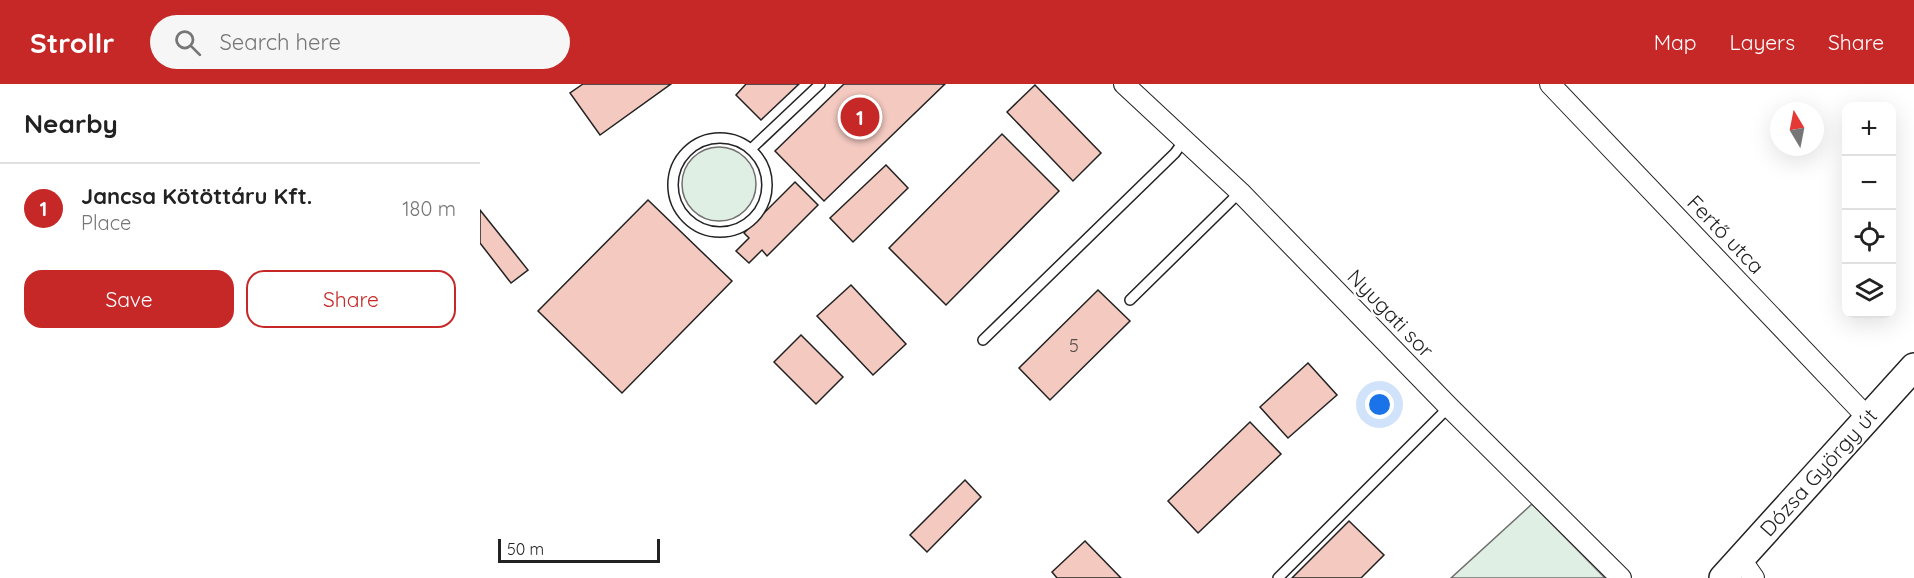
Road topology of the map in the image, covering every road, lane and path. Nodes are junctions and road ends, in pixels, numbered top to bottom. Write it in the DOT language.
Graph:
graph roads {
  1 [pos="820,84"];
  2 [pos="1124,84"];
  3 [pos="1550,84"];
  4 [pos="1185,139"];
  5 [pos="751,149"];
  6 [pos="1240,192"];
  7 [pos="1130,300"];
  8 [pos="983,340"];
  9 [pos="1914,367"];
  10 [pos="1449,407"];
  11 [pos="1867,417"];
  12 [pos="1747,568"];
  13 [pos="1278,578"];
  14 [pos="1621,578"];
  15 [pos="1723,578"];
  1 -- 5 [label="lane"];
  2 -- 4 [label="street, Nyugati sor"];
  3 -- 11 [label="street, Fertő utca"];
  4 -- 6 [label="street, Nyugati sor"];
  4 -- 8 [label="lane"];
  5 -- 5 [label="lane"];
  6 -- 7 [label="lane"];
  6 -- 10 [label="street, Nyugati sor"];
  9 -- 11 [label="main road, Dózsa György út"];
  10 -- 13 [label="lane"];
  10 -- 14 [label="street, Nyugati sor"];
  11 -- 12 [label="main road, Dózsa György út"];
  12 -- 15 [label="main road, Dózsa György út"];
}
